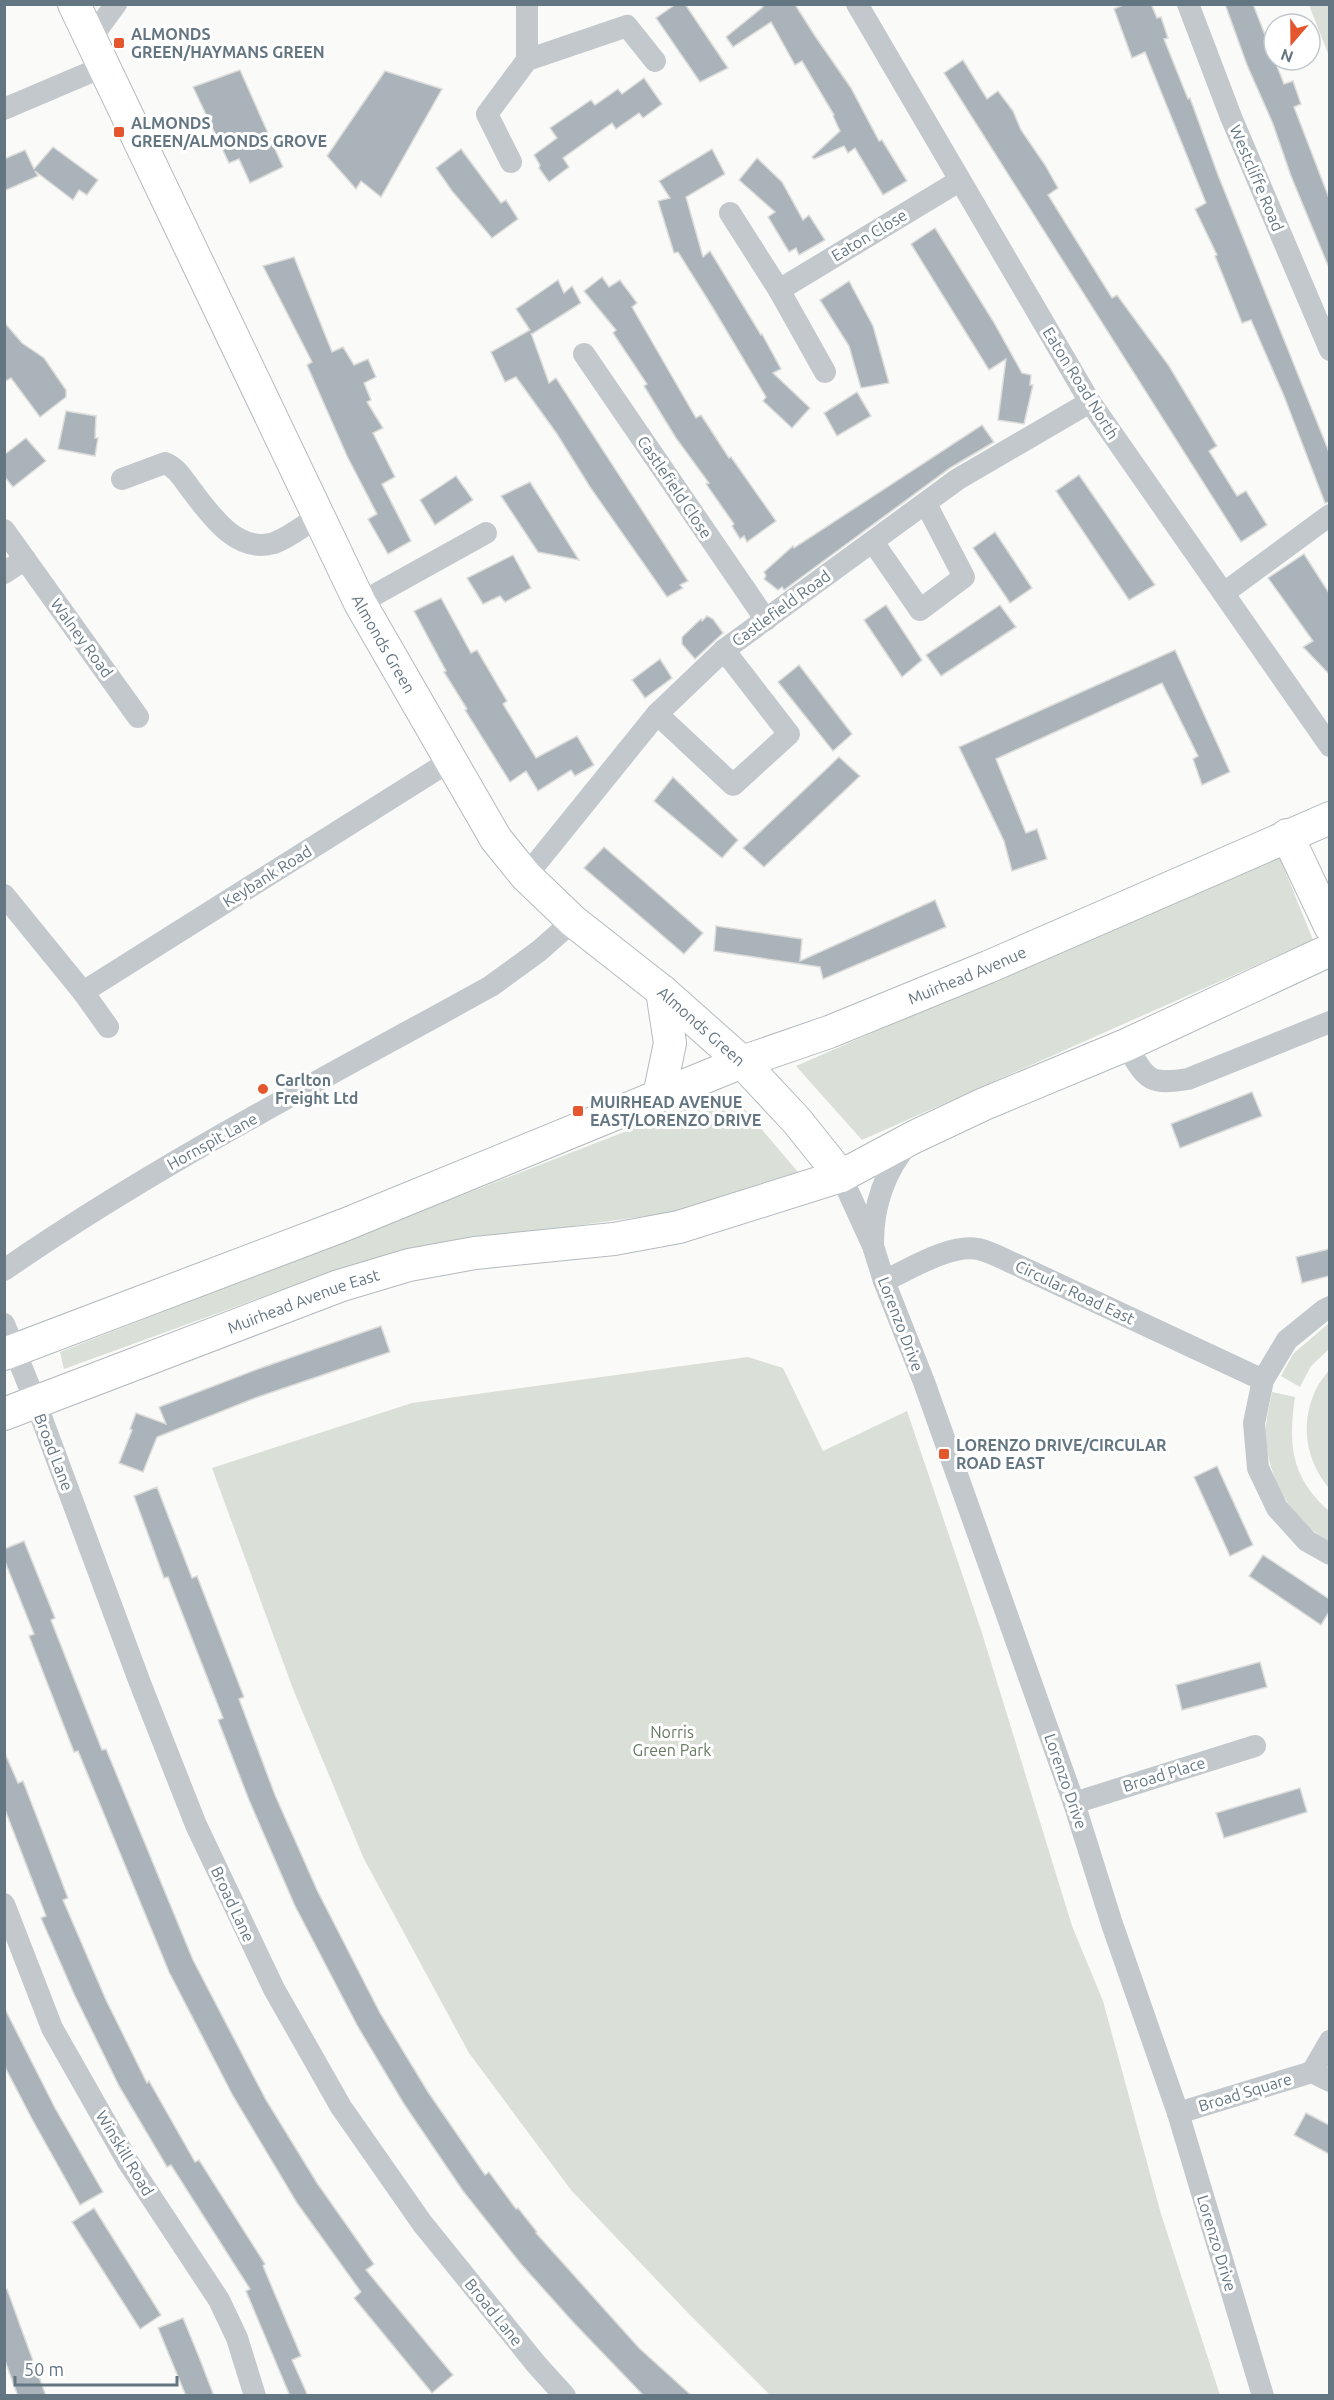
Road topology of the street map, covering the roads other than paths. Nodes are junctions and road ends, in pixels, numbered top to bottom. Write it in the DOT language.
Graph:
graph roads {
  1 [pos="75,4"];
  2 [pos="116,4"];
  3 [pos="527,4"];
  4 [pos="857,4"];
  5 [pos="1188,4"];
  6 [pos="91,38"];
  7 [pos="527,60"];
  8 [pos="655,62"];
  9 [pos="105,66"];
  10 [pos="4,109"];
  11 [pos="511,162"];
  12 [pos="959,181"];
  13 [pos="730,213"];
  14 [pos="780,290"];
  15 [pos="1329,350"];
  16 [pos="584,354"];
  17 [pos="825,372"];
  18 [pos="1090,402"];
  19 [pos="122,479"];
  20 [pos="926,504"];
  21 [pos="1329,515"];
  22 [pos="318,517"];
  23 [pos="4,530"];
  24 [pos="486,533"];
  25 [pos="873,542"];
  26 [pos="25,559"];
  27 [pos="4,573"];
  28 [pos="1224,593"];
  29 [pos="360,603"];
  30 [pos="766,620"];
  31 [pos="723,650"];
  32 [pos="657,714"];
  33 [pos="138,717"];
  34 [pos="1329,747"];
  35 [pos="450,761"];
  36 [pos="1329,818"];
  37 [pos="1287,835"];
  38 [pos="526,876"];
  39 [pos="4,895"];
  40 [pos="573,921"];
  41 [pos="1329,926"];
  42 [pos="1329,950"];
  43 [pos="83,992"];
  44 [pos="662,992"];
  45 [pos="1329,1022"];
  46 [pos="108,1027"];
  47 [pos="1126,1045"];
  48 [pos="742,1062"];
  49 [pos="659,1095"];
  50 [pos="914,1137"];
  51 [pos="841,1176"];
  52 [pos="873,1246"];
  53 [pos="4,1270"];
  54 [pos="884,1281"];
  55 [pos="1329,1308"];
  56 [pos="8,1343"];
  57 [pos="1263,1380"];
  58 [pos="36,1402"];
  59 [pos="4,1414"];
  60 [pos="1329,1554"];
  61 [pos="1255,1746"];
  62 [pos="1074,1803"];
  63 [pos="4,1904"];
  64 [pos="1329,2041"];
  65 [pos="1321,2077"];
  66 [pos="1178,2113"];
  67 [pos="255,2396"];
  68 [pos="565,2396"];
  69 [pos="1263,2396"];
  1 -- 6 [label="street, Almonds Green"];
  2 -- 6 [label="street"];
  3 -- 7 [label="street"];
  4 -- 12 [label="street, Eaton Road North"];
  5 -- 15 [label="street, Westcliffe Road"];
  6 -- 9 [label="street, Almonds Green"];
  7 -- 8 [label="street"];
  7 -- 11 [label="street"];
  9 -- 10 [label="street"];
  9 -- 22 [label="street, Almonds Green"];
  12 -- 14 [label="street, Eaton Close"];
  12 -- 18 [label="street, Eaton Road North"];
  13 -- 14 [label="street"];
  14 -- 17 [label="street"];
  16 -- 30 [label="street, Castlefield Close"];
  18 -- 20 [label="street, Castlefield Road"];
  18 -- 28 [label="street, Eaton Road North"];
  19 -- 22 [label="street"];
  20 -- 25 [label="street, Castlefield Road"];
  20 -- 25 [label="street"];
  21 -- 28 [label="street"];
  22 -- 29 [label="street, Almonds Green"];
  23 -- 26 [label="street, Walney Road"];
  24 -- 29 [label="street"];
  25 -- 30 [label="street, Castlefield Road"];
  26 -- 27 [label="street"];
  26 -- 33 [label="street, Walney Road"];
  28 -- 34 [label="street, Eaton Road North"];
  29 -- 35 [label="street, Almonds Green"];
  30 -- 31 [label="street, Castlefield Road"];
  31 -- 32 [label="street, Castlefield Road"];
  31 -- 32 [label="street"];
  32 -- 38 [label="street, Castlefield Road"];
  35 -- 38 [label="street, Almonds Green"];
  35 -- 43 [label="street, Keybank Road"];
  36 -- 37 [label="street, Muirhead Avenue"];
  37 -- 41 [label="street"];
  37 -- 48 [label="street, Muirhead Avenue"];
  38 -- 40 [label="street, Almonds Green"];
  39 -- 43 [label="street"];
  40 -- 44 [label="street, Almonds Green"];
  40 -- 53 [label="street, Hornspit Lane"];
  42 -- 47 [label="street"];
  43 -- 46 [label="street"];
  44 -- 48 [label="street, Almonds Green"];
  44 -- 49 [label="street"];
  45 -- 47 [label="street"];
  47 -- 50 [label="street"];
  48 -- 49 [label="street, Muirhead Avenue"];
  48 -- 51 [label="street, Almonds Green"];
  49 -- 56 [label="street, Muirhead Avenue"];
  50 -- 51 [label="street"];
  50 -- 52 [label="street"];
  51 -- 52 [label="street, Lorenzo Drive"];
  51 -- 58 [label="street, Muirhead Avenue East"];
  52 -- 54 [label="street, Lorenzo Drive"];
  54 -- 57 [label="street, Circular Road East"];
  54 -- 62 [label="street, Lorenzo Drive"];
  55 -- 57 [label="street"];
  56 -- 58 [label="street, Broad Lane"];
  57 -- 60 [label="street"];
  58 -- 59 [label="street, Muirhead Avenue East"];
  58 -- 68 [label="street, Broad Lane"];
  61 -- 62 [label="street, Broad Place"];
  62 -- 66 [label="street, Lorenzo Drive"];
  63 -- 67 [label="street, Winskill Road"];
  64 -- 65 [label="street, Broad Square"];
  65 -- 66 [label="street, Broad Square"];
  66 -- 69 [label="street, Lorenzo Drive"];
}
